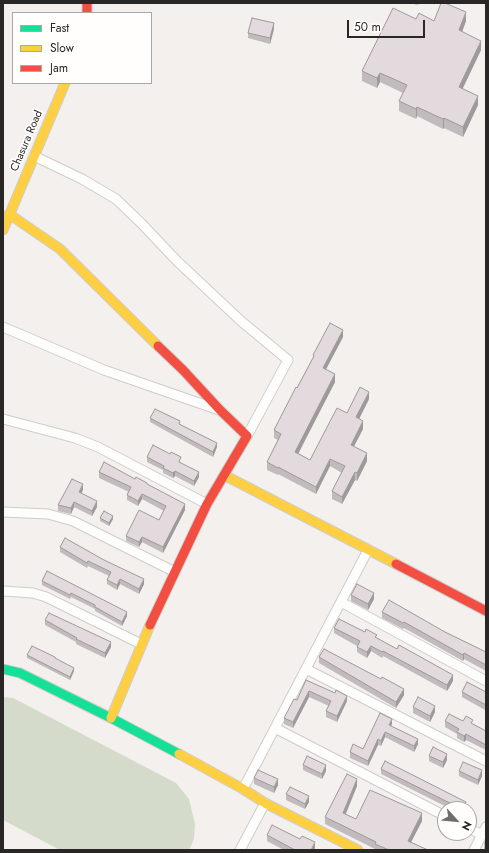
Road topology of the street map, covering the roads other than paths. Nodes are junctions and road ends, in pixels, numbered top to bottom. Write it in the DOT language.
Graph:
graph roads {
  1 [pos="65,84"];
  2 [pos="34,156"];
  3 [pos="9,214"];
  4 [pos="3,230"];
  5 [pos="3,327"];
  6 [pos="220,410"];
  7 [pos="3,420"];
  8 [pos="248,436"];
  9 [pos="224,475"];
  10 [pos="207,504"];
  11 [pos="3,512"];
  12 [pos="368,550"];
  13 [pos="176,572"];
  14 [pos="3,591"];
  15 [pos="341,602"];
  16 [pos="486,611"];
  17 [pos="141,644"];
  18 [pos="3,669"];
  19 [pos="306,669"];
  20 [pos="486,681"];
  21 [pos="111,718"];
  22 [pos="275,728"];
  23 [pos="486,761"];
  24 [pos="243,789"];
  25 [pos="265,803"];
  26 [pos="437,812"];
  27 [pos="484,831"];
  28 [pos="240,850"];
  29 [pos="358,850"];
  30 [pos="474,850"];
  1 -- 2 [label="street, Chasura Road"];
  2 -- 3 [label="street, Chasura Road"];
  2 -- 8 [label="street"];
  3 -- 4 [label="street, Chasura Road"];
  3 -- 6 [label="street"];
  5 -- 6 [label="street"];
  6 -- 8 [label="street"];
  7 -- 10 [label="street"];
  8 -- 9 [label="street"];
  9 -- 10 [label="street"];
  9 -- 12 [label="street"];
  10 -- 13 [label="street"];
  11 -- 13 [label="street"];
  12 -- 15 [label="street"];
  12 -- 16 [label="street"];
  13 -- 17 [label="street"];
  14 -- 17 [label="street"];
  15 -- 19 [label="street"];
  15 -- 20 [label="street"];
  17 -- 21 [label="street"];
  18 -- 21 [label="street"];
  19 -- 22 [label="street"];
  19 -- 23 [label="street"];
  21 -- 24 [label="street"];
  22 -- 24 [label="street"];
  22 -- 26 [label="street"];
  24 -- 25 [label="street"];
  25 -- 28 [label="street"];
  25 -- 29 [label="street"];
  27 -- 30 [label="street"];
}
